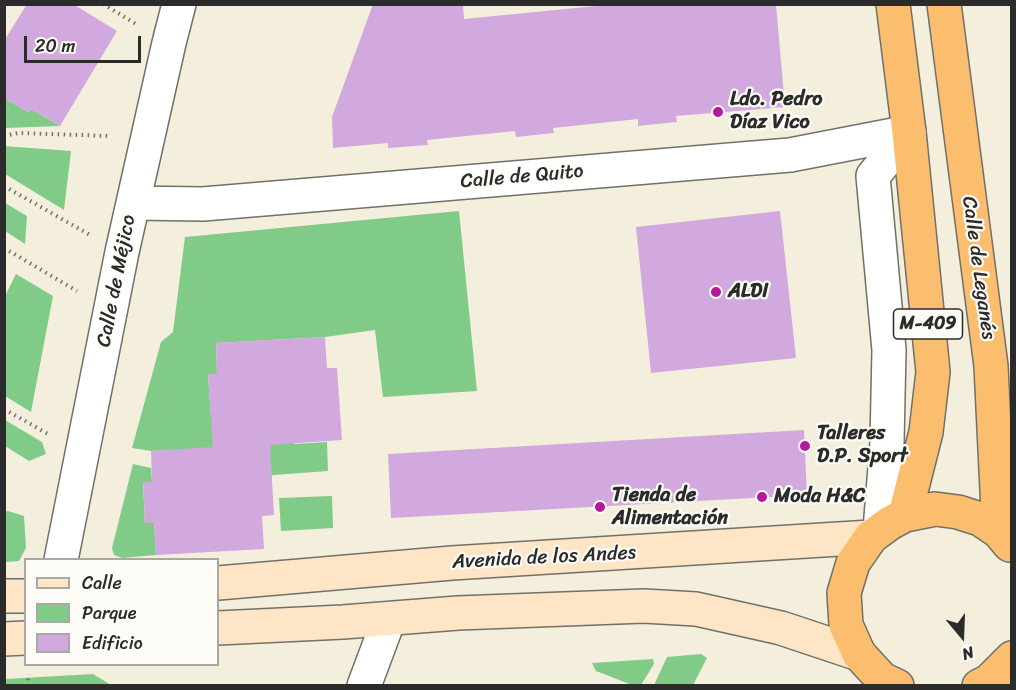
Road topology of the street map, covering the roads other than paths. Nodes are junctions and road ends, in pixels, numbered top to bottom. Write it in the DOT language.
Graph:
graph roads {
  1 [pos="179,4"];
  2 [pos="893,4"];
  3 [pos="944,4"];
  4 [pos="909,132"];
  5 [pos="133,203"];
  6 [pos="885,527"];
  7 [pos="1005,539"];
  8 [pos="61,558"];
  9 [pos="219,583"];
  10 [pos="4,596"];
  11 [pos="24,596"];
  12 [pos="389,618"];
  13 [pos="219,627"];
  14 [pos="24,638"];
  15 [pos="4,639"];
  16 [pos="859,654"];
  17 [pos="1011,658"];
  18 [pos="887,683"];
  19 [pos="985,684"];
  20 [pos="364,686"];
  1 -- 5 [label="street, Calle de Méjico"];
  2 -- 4 [label="highway, M-409"];
  3 -- 7 [label="highway, Calle de Leganés / M-409"];
  4 -- 5 [label="street, Calle de Quito"];
  4 -- 6 [label="highway, M-409"];
  4 -- 6 [label="street"];
  5 -- 8 [label="street, Calle de Méjico"];
  6 -- 7 [label="highway, M-409"];
  6 -- 9 [label="main road, Avenida de los Andes"];
  6 -- 16 [label="highway, M-409"];
  10 -- 11 [label="main road"];
  12 -- 13 [label="main road"];
  12 -- 16 [label="main road"];
  12 -- 20 [label="street"];
  14 -- 15 [label="main road"];
  16 -- 18 [label="highway, M-409"];
  17 -- 19 [label="highway"];
}
